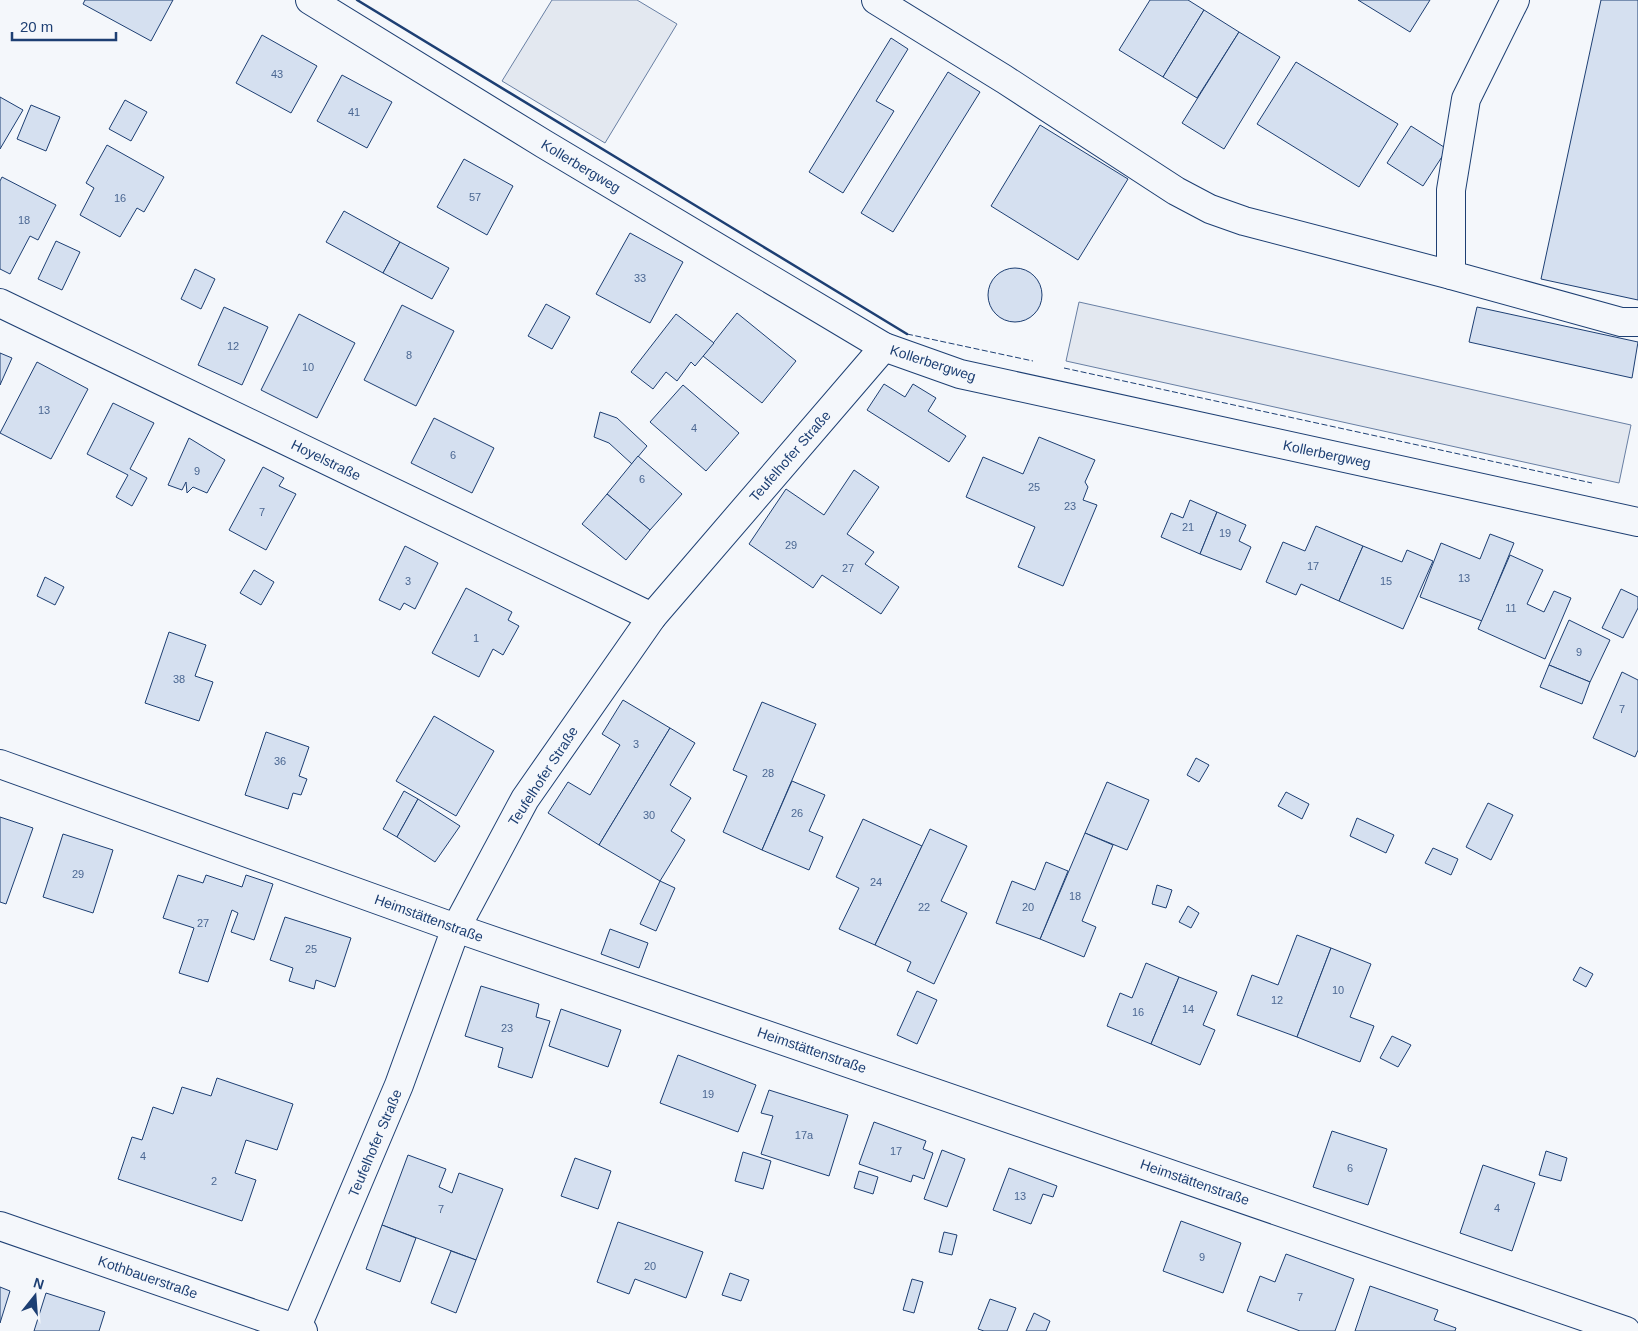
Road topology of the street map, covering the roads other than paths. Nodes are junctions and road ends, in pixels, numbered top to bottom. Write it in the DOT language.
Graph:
graph roads {
  1 [pos="310,0"];
  2 [pos="876,0"];
  3 [pos="1515,0"];
  4 [pos="1451,275"];
  5 [pos="0,303"];
  6 [pos="1638,322"];
  7 [pos="884,347"];
  8 [pos="1638,522"];
  9 [pos="652,617"];
  10 [pos="0,764"];
  11 [pos="456,928"];
  12 [pos="0,1226"];
  13 [pos="298,1330"];
  14 [pos="1626,1331"];
  1 -- 7 [label="street, Kollerbergweg"];
  2 -- 4 [label="street"];
  3 -- 4 [label="street"];
  4 -- 6 [label="street"];
  5 -- 9 [label="street, Hoyelstraße"];
  7 -- 8 [label="street, Kollerbergweg"];
  7 -- 9 [label="street, Teufelhofer Straße"];
  9 -- 11 [label="street, Teufelhofer Straße"];
  10 -- 11 [label="street, Heimstättenstraße"];
  11 -- 13 [label="street, Teufelhofer Straße"];
  11 -- 14 [label="street, Heimstättenstraße"];
  12 -- 13 [label="street, Kothbauerstraße"];
}
